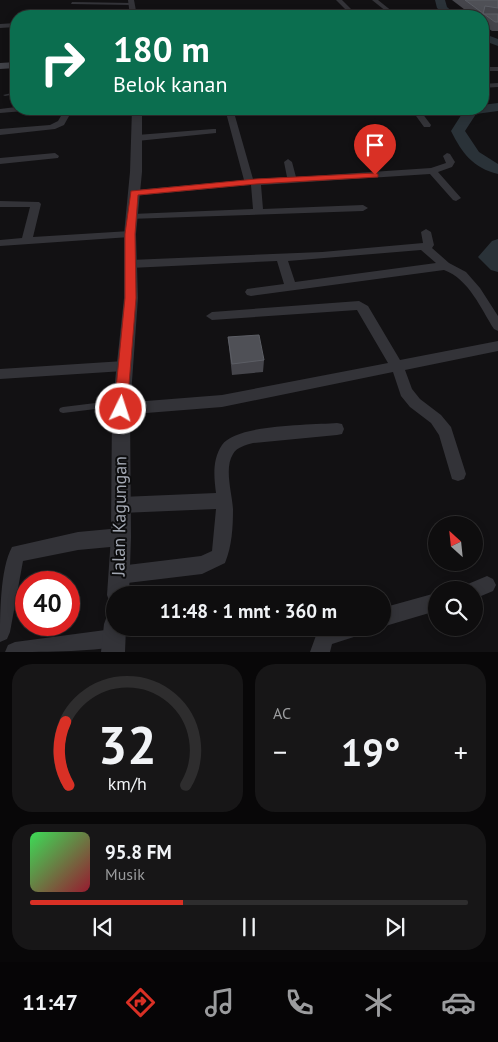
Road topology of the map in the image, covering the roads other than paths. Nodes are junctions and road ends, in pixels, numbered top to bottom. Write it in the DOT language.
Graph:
graph roads {
  1 [pos="339,0"];
  2 [pos="376,0"];
  3 [pos="131,2"];
  4 [pos="72,3"];
  5 [pos="349,10"];
  6 [pos="388,10"];
  7 [pos="10,94"];
  8 [pos="5,95"];
  9 [pos="66,115"];
  10 [pos="137,115"];
  11 [pos="231,115"];
  12 [pos="420,115"];
  13 [pos="427,125"];
  14 [pos="213,131"];
  15 [pos="0,132"];
  16 [pos="137,138"];
  17 [pos="54,156"];
  18 [pos="447,156"];
  19 [pos="0,161"];
  20 [pos="288,162"];
  21 [pos="432,171"];
  22 [pos="292,180"];
  23 [pos="252,182"];
  24 [pos="134,193"];
  25 [pos="456,198"];
  26 [pos="0,204"];
  27 [pos="363,208"];
  28 [pos="258,212"];
  29 [pos="132,217"];
  30 [pos="426,232"];
  31 [pos="130,234"];
  32 [pos="27,241"];
  33 [pos="0,243"];
  34 [pos="424,246"];
  35 [pos="282,258"];
  36 [pos="130,264"];
  37 [pos="445,266"];
  38 [pos="290,286"];
  39 [pos="251,292"];
  40 [pos="212,316"];
  41 [pos="498,326"];
  42 [pos="498,346"];
  43 [pos="124,366"];
  44 [pos="398,368"];
  45 [pos="0,374"];
  46 [pos="121,406"];
  47 [pos="63,410"];
  48 [pos="337,429"];
  49 [pos="458,474"];
  50 [pos="224,501"];
  51 [pos="121,505"];
  52 [pos="121,537"];
  53 [pos="119,575"];
  54 [pos="118,586"];
  55 [pos="428,604"];
  56 [pos="391,615"];
  57 [pos="0,632"];
  58 [pos="328,636"];
  59 [pos="114,639"];
  60 [pos="15,652"];
  61 [pos="320,652"];
  1 -- 5 [label="street"];
  2 -- 6 [label="street"];
  3 -- 4 [label="lane"];
  7 -- 8 [label="lane"];
  9 -- 15 [label="street"];
  10 -- 16 [label="street, Jalan Kagungan"];
  11 -- 23 [label="street"];
  12 -- 13 [label="street"];
  14 -- 16 [label="street"];
  16 -- 24 [label="street, Jalan Kagungan"];
  17 -- 19 [label="street"];
  18 -- 21 [label="street"];
  20 -- 22 [label="street"];
  21 -- 22 [label="street"];
  21 -- 25 [label="street"];
  22 -- 23 [label="street"];
  23 -- 24 [label="street"];
  23 -- 28 [label="street"];
  24 -- 29 [label="street, Jalan Kagungan"];
  26 -- 32 [label="street"];
  27 -- 28 [label="street"];
  28 -- 29 [label="street"];
  29 -- 31 [label="street, Jalan Kagungan"];
  30 -- 34 [label="street"];
  31 -- 32 [label="street"];
  31 -- 36 [label="street, Jalan Kagungan"];
  32 -- 33 [label="street"];
  34 -- 35 [label="street"];
  34 -- 37 [label="street"];
  35 -- 36 [label="street"];
  35 -- 38 [label="street"];
  36 -- 43 [label="street, Jalan Kagungan"];
  37 -- 38 [label="street"];
  37 -- 41 [label="street"];
  38 -- 39 [label="street"];
  40 -- 44 [label="street"];
  42 -- 44 [label="street"];
  43 -- 45 [label="street"];
  43 -- 46 [label="street, Jalan Kagungan"];
  44 -- 46 [label="street"];
  44 -- 49 [label="street"];
  46 -- 47 [label="lane"];
  46 -- 51 [label="street, Jalan Kagungan"];
  48 -- 50 [label="street"];
  50 -- 51 [label="street"];
  50 -- 53 [label="street"];
  51 -- 52 [label="street, Jalan Kagungan"];
  52 -- 53 [label="street, Jalan Kagungan"];
  52 -- 57 [label="street"];
  53 -- 54 [label="street, Jalan Kagungan"];
  55 -- 56 [label="street"];
  58 -- 61 [label="street"];
  59 -- 60 [label="street"];
}
